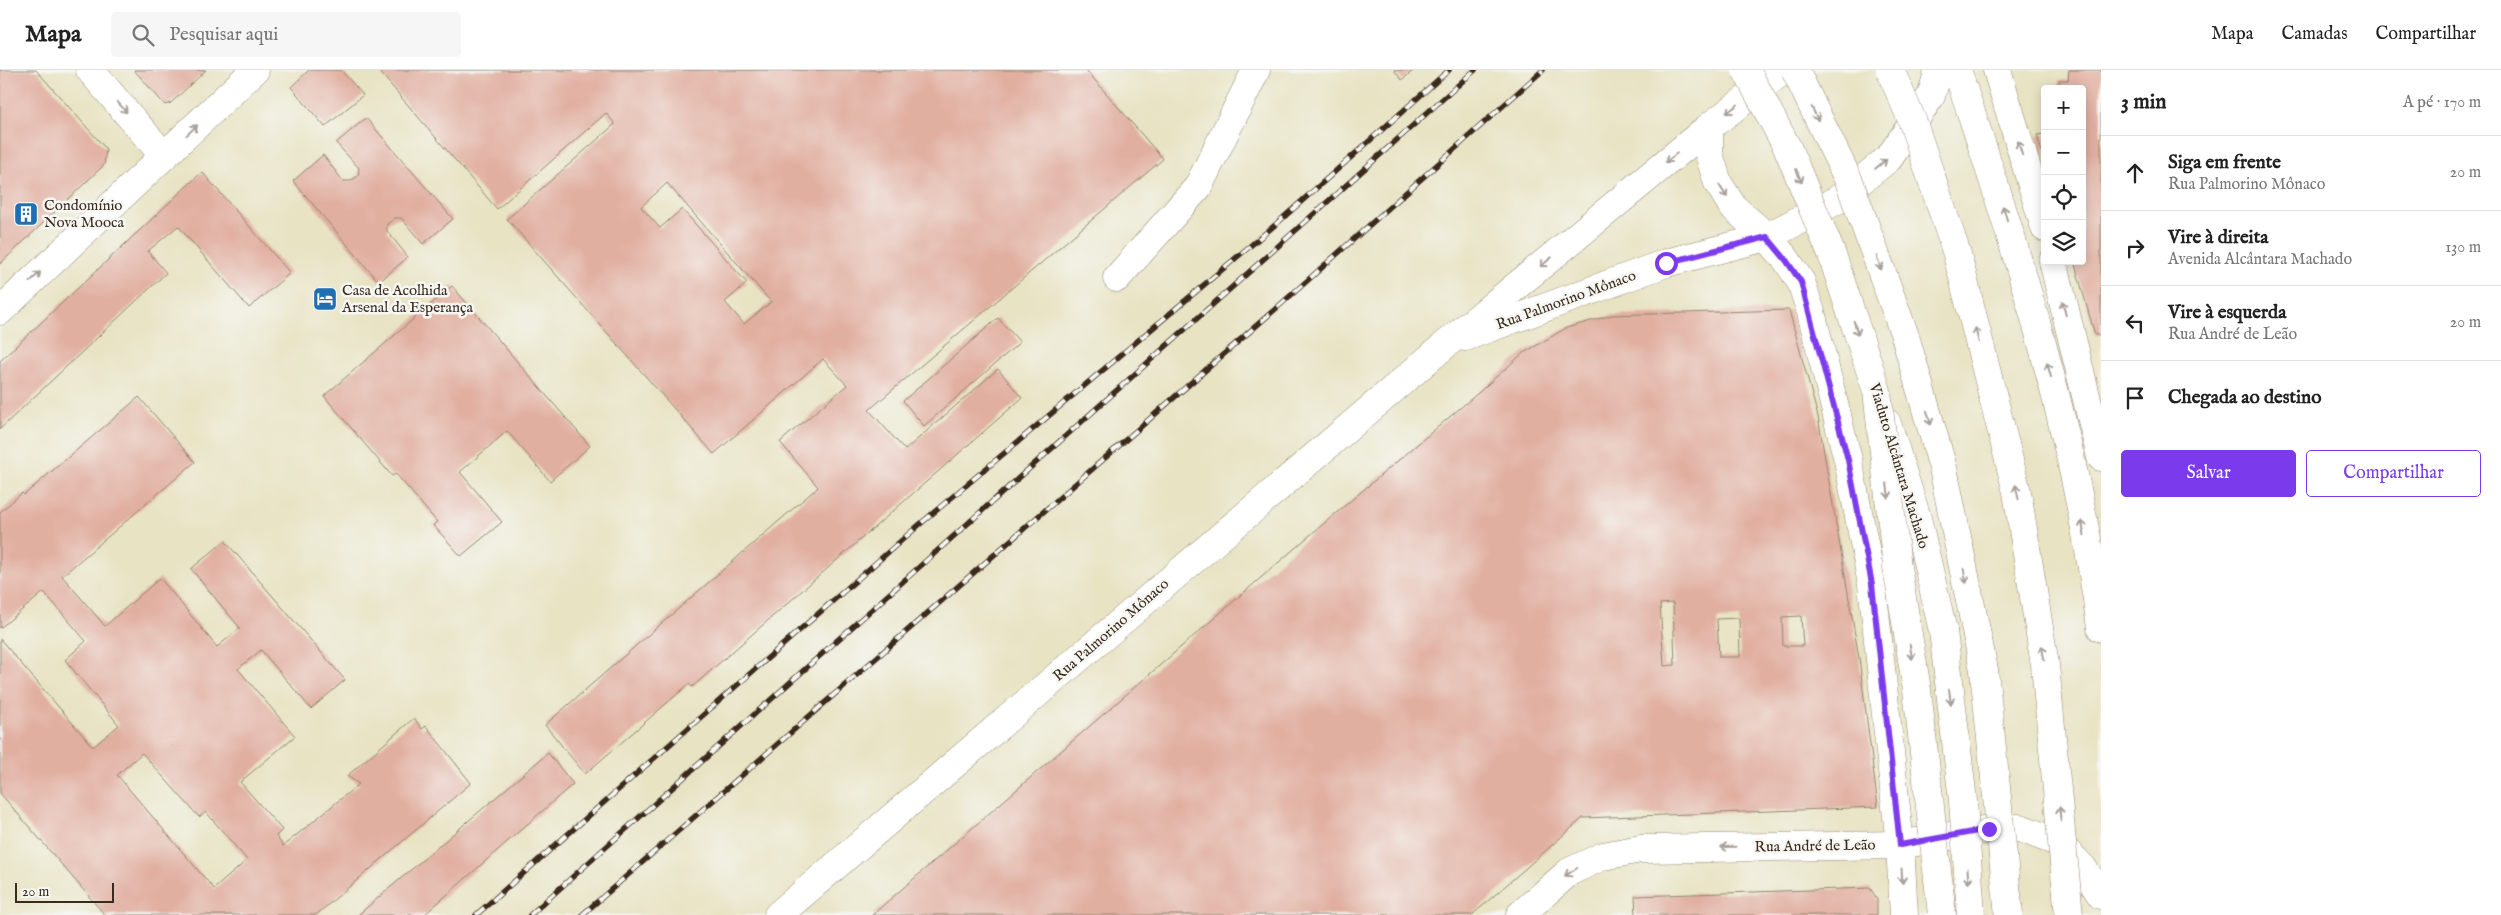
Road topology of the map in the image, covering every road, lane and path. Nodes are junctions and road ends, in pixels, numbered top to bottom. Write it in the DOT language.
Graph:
graph roads {
  1 [pos="90,70"];
  2 [pos="255,70"];
  3 [pos="1256,70"];
  4 [pos="1746,70"];
  5 [pos="1784,70"];
  6 [pos="1794,70"];
  7 [pos="1890,70"];
  8 [pos="1939,70"];
  9 [pos="1957,70"];
  10 [pos="1997,70"];
  11 [pos="1709,127"];
  12 [pos="164,156"];
  13 [pos="2043,220"];
  14 [pos="1767,237"];
  15 [pos="2054,265"];
  16 [pos="1117,278"];
  17 [pos="0,311"];
  18 [pos="1445,345"];
  19 [pos="1877,390"];
  20 [pos="2101,457"];
  21 [pos="2101,628"];
  22 [pos="1900,845"];
  23 [pos="2101,895"];
  24 [pos="778,915"];
  25 [pos="1520,915"];
  26 [pos="1904,915"];
  27 [pos="1942,915"];
  28 [pos="1971,915"];
  29 [pos="2009,915"];
  30 [pos="2069,915"];
  1 -- 12 [label="main road, one-way"];
  12 -- 2 [label="main road, one-way"];
  3 -- 16 [label="main road"];
  4 -- 19 [label="main road, Viaduto Alcântara Machado, one-way, bridge"];
  5 -- 11 [label="main road, Rua Palmorino Mônaco, one-way"];
  6 -- 29 [label="main road, one-way, bridge"];
  30 -- 7 [label="main road, one-way, bridge"];
  14 -- 8 [label="main road, Rua Palmorino Mônaco, one-way"];
  21 -- 9 [label="main road, one-way"];
  13 -- 10 [label="main road, one-way"];
  11 -- 14 [label="main road, one-way"];
  11 -- 18 [label="main road, Rua Palmorino Mônaco, one-way"];
  17 -- 12 [label="main road, one-way"];
  14 -- 18 [label="main road, Rua Palmorino Mônaco"];
  14 -- 22 [label="main road"];
  20 -- 15 [label="main road, one-way"];
  18 -- 24 [label="main road, Rua Palmorino Mônaco"];
  19 -- 27 [label="main road, one-way, bridge"];
  19 -- 28 [label="main road, Viaduto Alcântara Machado, one-way, bridge"];
  22 -- 23 [label="main road, Rua André de Leão"];
  22 -- 25 [label="main road, Rua André de Leão, one-way"];
  22 -- 26 [label="main road, one-way"];
}
